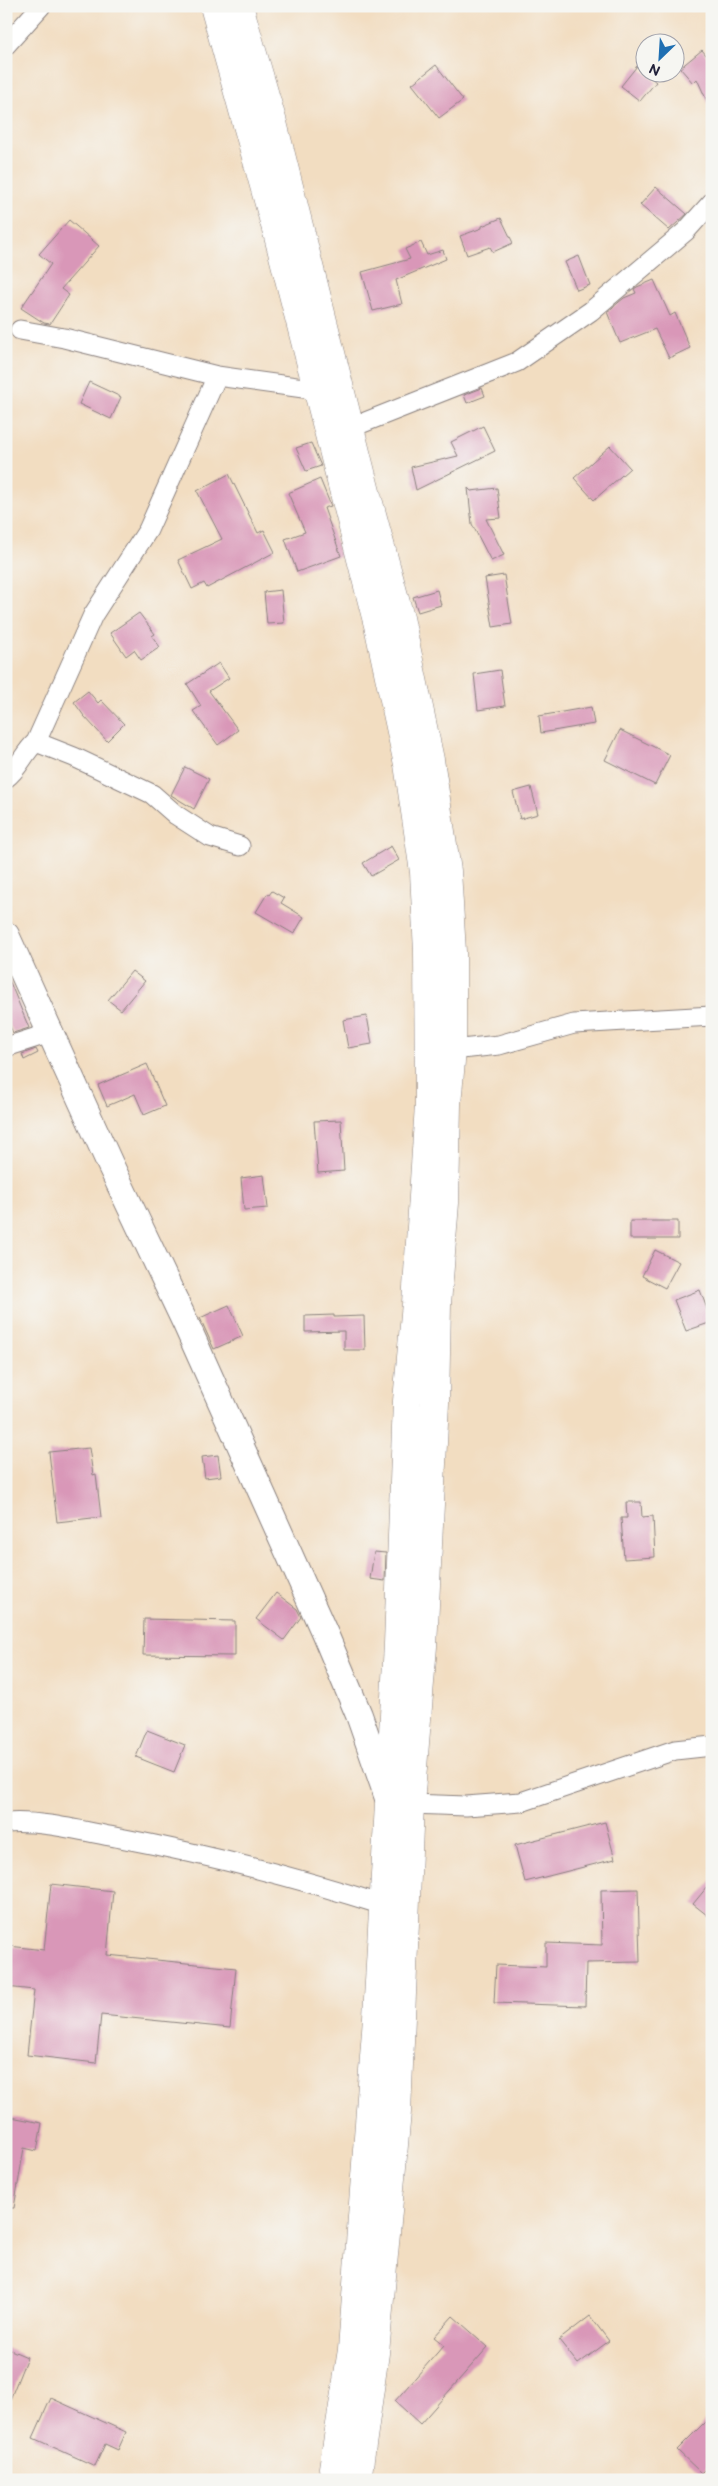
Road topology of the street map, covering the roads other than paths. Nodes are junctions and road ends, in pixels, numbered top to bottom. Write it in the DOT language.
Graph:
graph roads {
  1 [pos="41,6"];
  2 [pos="214,6"];
  3 [pos="239,6"];
  4 [pos="6,45"];
  5 [pos="712,202"];
  6 [pos="20,330"];
  7 [pos="217,376"];
  8 [pos="318,390"];
  9 [pos="350,428"];
  10 [pos="36,742"];
  11 [pos="6,778"];
  12 [pos="240,846"];
  13 [pos="6,935"];
  14 [pos="712,1016"];
  15 [pos="50,1033"];
  16 [pos="6,1047"];
  17 [pos="452,1050"];
  18 [pos="400,1571"];
  19 [pos="426,1571"];
  20 [pos="712,1746"];
  21 [pos="400,1803"];
  22 [pos="6,1823"];
  23 [pos="383,1905"];
  24 [pos="339,2480"];
  25 [pos="350,2480"];
  1 -- 4 [label="street"];
  2 -- 8 [label="main road"];
  3 -- 9 [label="main road"];
  5 -- 9 [label="street"];
  6 -- 7 [label="street"];
  7 -- 8 [label="street"];
  7 -- 10 [label="street"];
  8 -- 18 [label="main road"];
  9 -- 17 [label="main road"];
  10 -- 11 [label="street"];
  10 -- 12 [label="street"];
  13 -- 15 [label="main road"];
  14 -- 17 [label="street"];
  15 -- 16 [label="street"];
  15 -- 21 [label="main road"];
  17 -- 19 [label="main road"];
  18 -- 19 [label="main road"];
  18 -- 21 [label="main road"];
  19 -- 21 [label="main road"];
  20 -- 21 [label="street"];
  21 -- 23 [label="main road"];
  21 -- 25 [label="main road"];
  22 -- 23 [label="street"];
  23 -- 24 [label="main road"];
}
